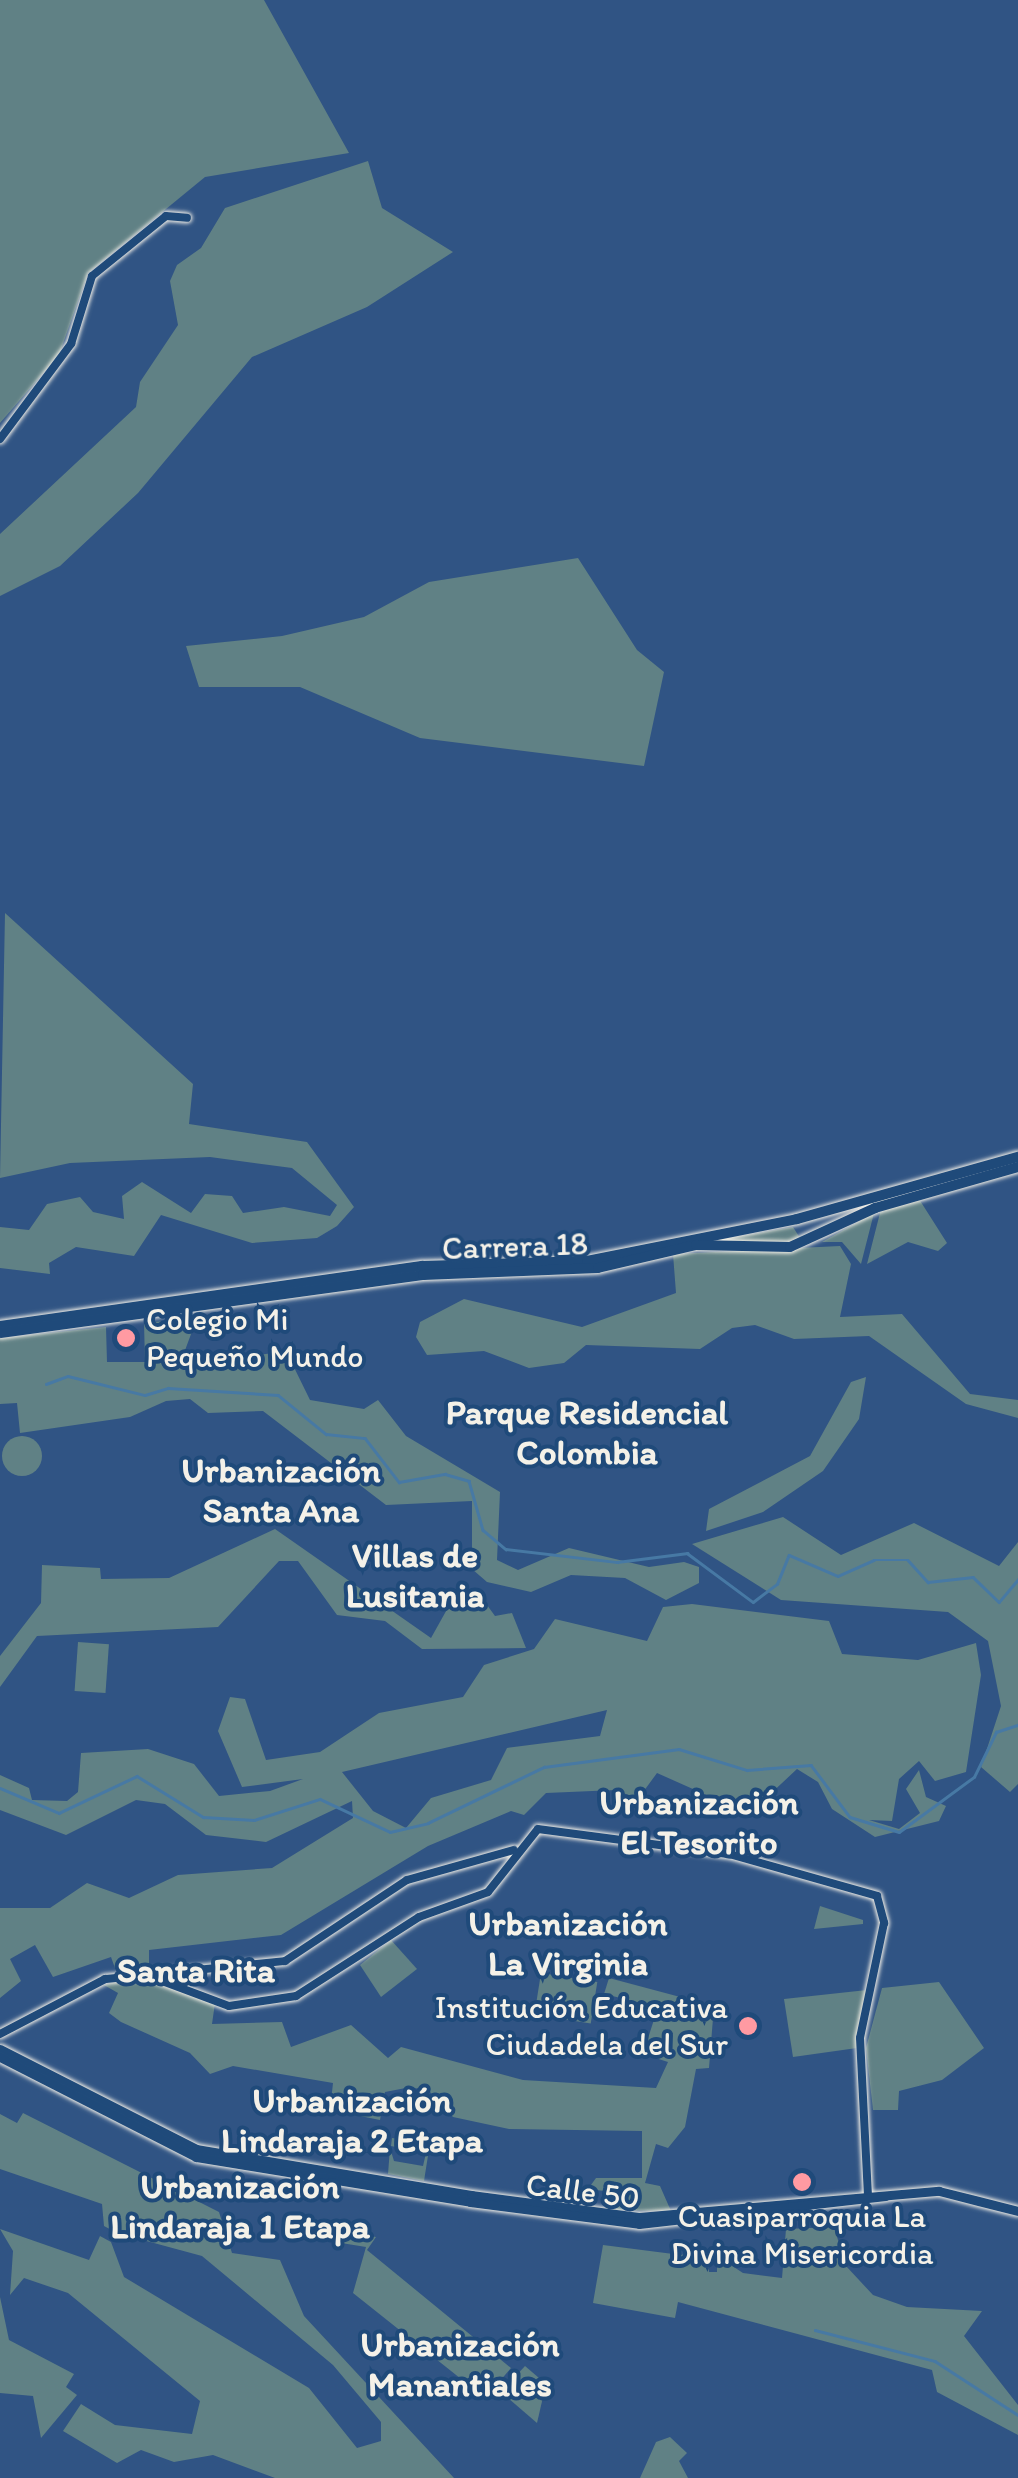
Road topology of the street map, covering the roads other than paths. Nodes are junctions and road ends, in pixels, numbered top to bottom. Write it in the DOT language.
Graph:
graph roads {
  1 [pos="187,218"];
  2 [pos="0,439"];
  3 [pos="1018,1157"];
  4 [pos="1018,1167"];
  5 [pos="784,1222"];
  6 [pos="798,1245"];
  7 [pos="0,1330"];
  8 [pos="514,1850"];
  9 [pos="138,1972"];
  10 [pos="0,2034"];
  11 [pos="0,2049"];
  12 [pos="0,2057"];
  13 [pos="868,2196"];
  14 [pos="885,2196"];
  15 [pos="1018,2211"];
  1 -- 2 [label="street"];
  3 -- 5 [label="main road, Carrera 18"];
  4 -- 6 [label="main road, Carrera 18"];
  5 -- 6 [label="main road"];
  5 -- 7 [label="main road, Carrera 18"];
  6 -- 7 [label="main road, Carrera 18"];
  8 -- 9 [label="street"];
  8 -- 9 [label="street"];
  8 -- 13 [label="street"];
  9 -- 10 [label="street"];
  11 -- 13 [label="main road, Calle 50"];
  12 -- 14 [label="main road, Calle 50"];
  13 -- 14 [label="main road, Calle 50"];
  14 -- 15 [label="main road, Calle 50"];
}
